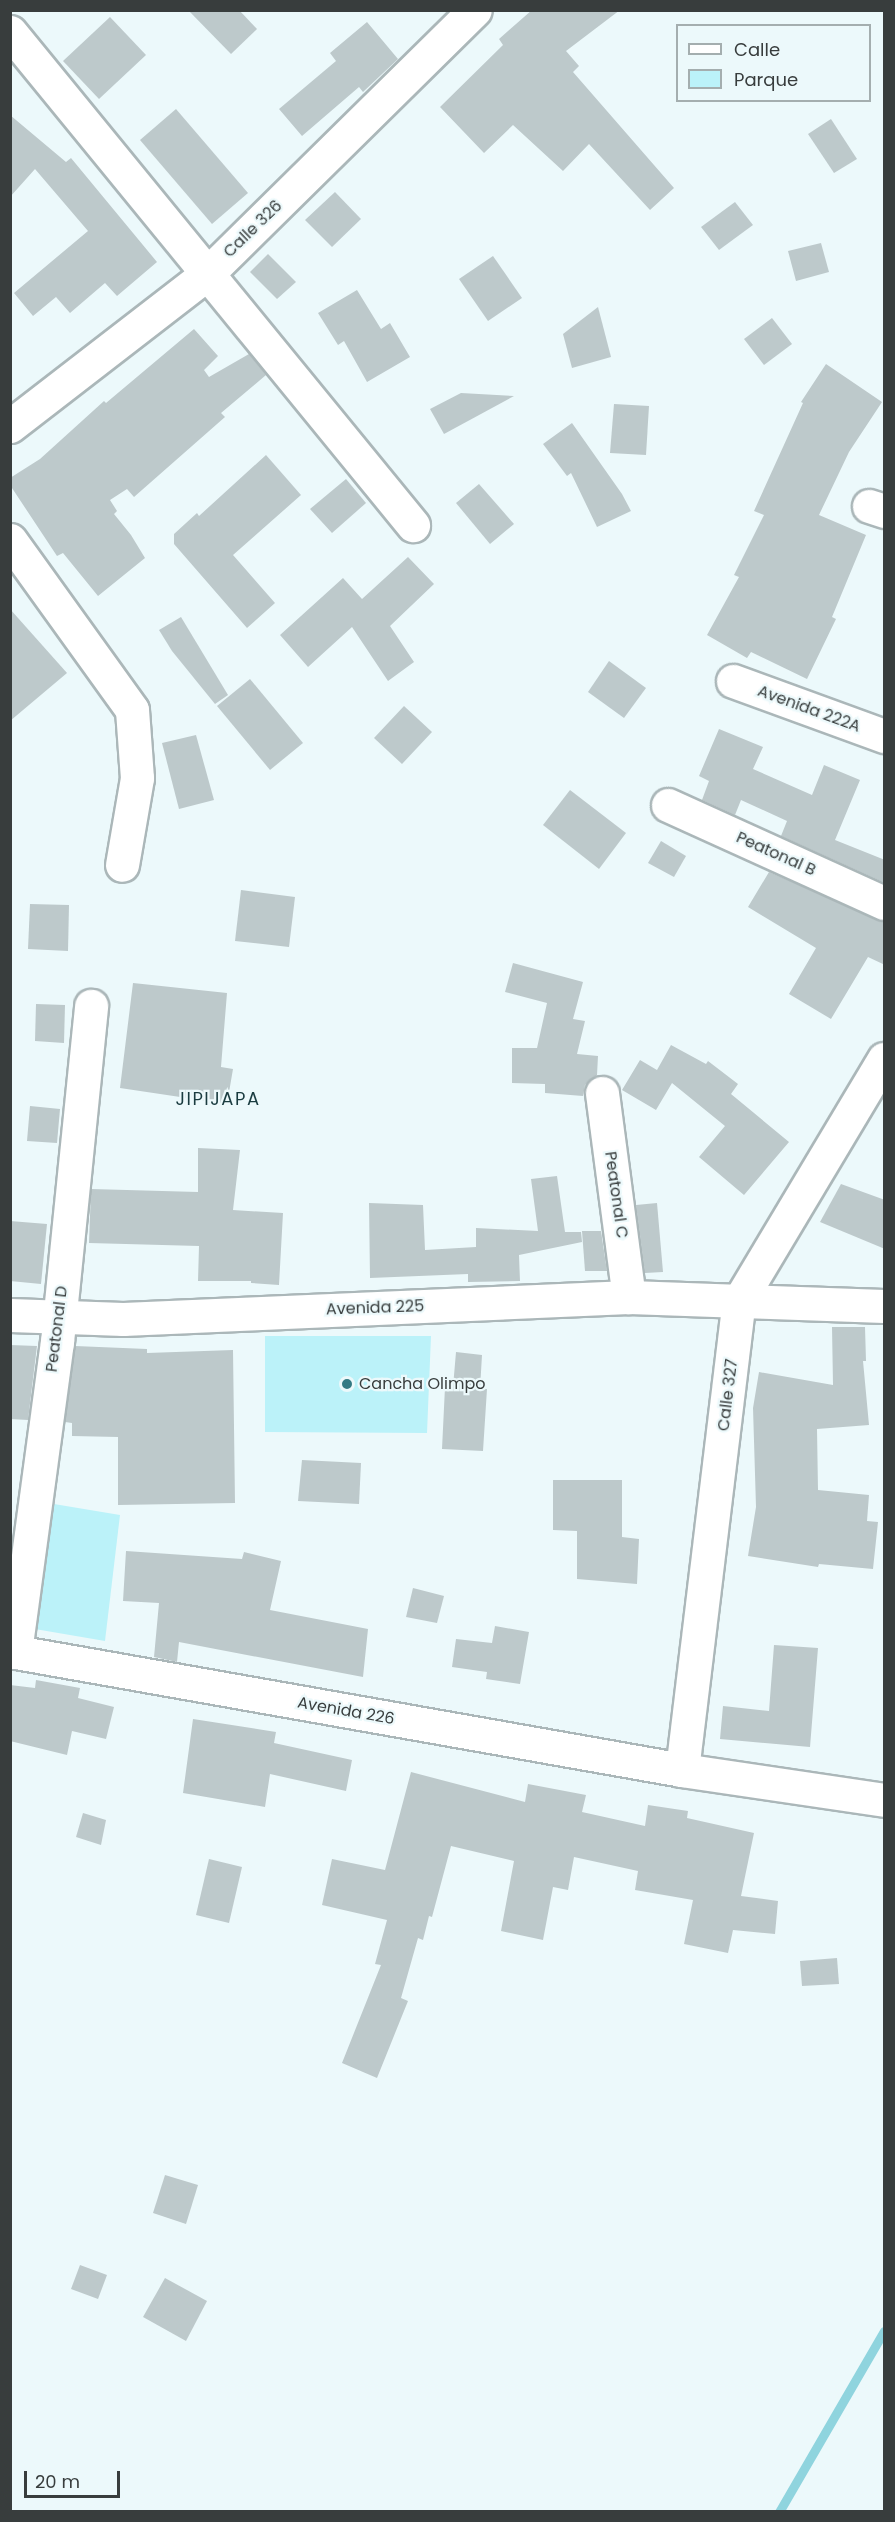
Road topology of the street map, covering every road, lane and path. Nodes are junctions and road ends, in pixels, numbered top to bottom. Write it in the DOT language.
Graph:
graph roads {
  1 [pos="476,10"];
  2 [pos="10,32"];
  3 [pos="207,274"];
  4 [pos="10,426"];
  5 [pos="413,525"];
  6 [pos="10,540"];
  7 [pos="733,681"];
  8 [pos="885,736"];
  9 [pos="668,805"];
  10 [pos="122,865"];
  11 [pos="885,903"];
  12 [pos="91,1006"];
  13 [pos="885,1059"];
  14 [pos="602,1093"];
  15 [pos="629,1297"];
  16 [pos="739,1300"];
  17 [pos="885,1306"];
  18 [pos="10,1315"];
  19 [pos="59,1318"];
  20 [pos="13,1651"];
  21 [pos="682,1770"];
  22 [pos="885,1800"];
  1 -- 3 [label="street, Calle 326"];
  2 -- 3 [label="street"];
  3 -- 4 [label="street, Calle 326"];
  3 -- 5 [label="street"];
  6 -- 10 [label="street"];
  7 -- 8 [label="street, Avenida 222A"];
  9 -- 11 [label="street, Peatonal B"];
  12 -- 19 [label="street, Peatonal D"];
  13 -- 16 [label="street, Calle 327"];
  14 -- 15 [label="street, Peatonal C"];
  15 -- 16 [label="street, Avenida 225"];
  15 -- 19 [label="street, Avenida 225"];
  16 -- 17 [label="street, Avenida 225"];
  16 -- 21 [label="street, Calle 327"];
  18 -- 19 [label="street, Avenida 225"];
  19 -- 20 [label="street, Peatonal D"];
  20 -- 21 [label="street, Avenida 226"];
  21 -- 22 [label="street, Avenida 226"];
}
